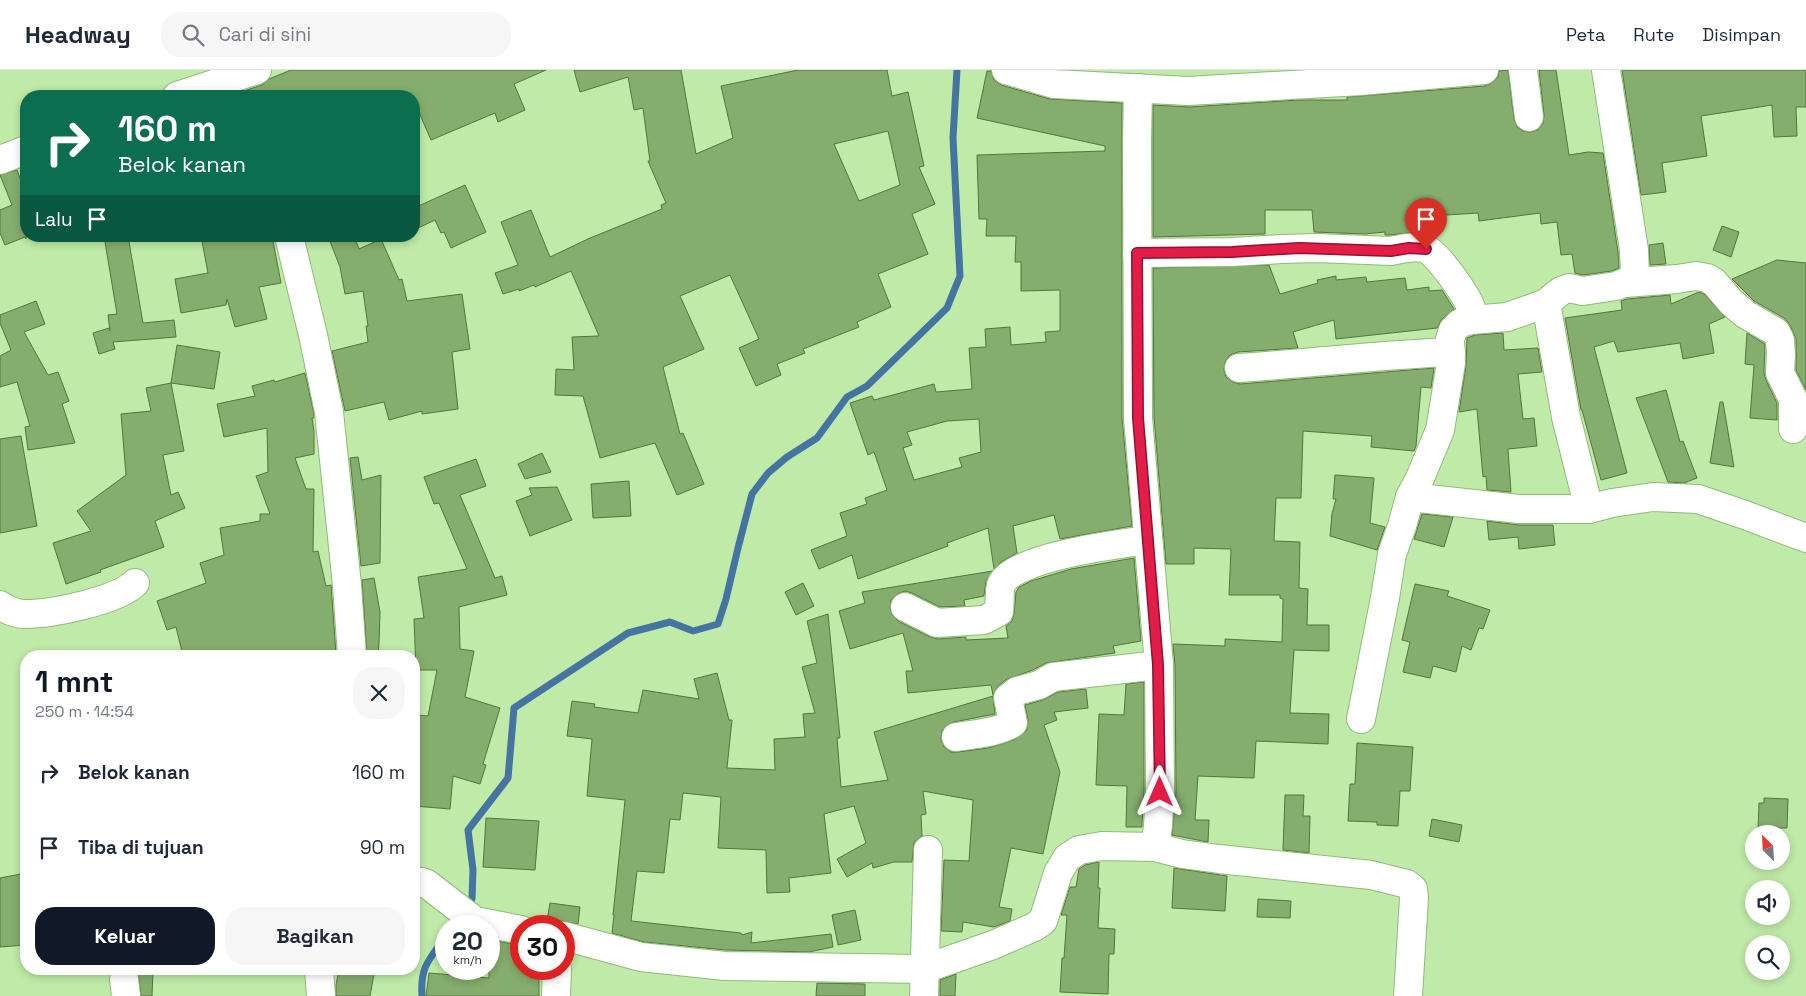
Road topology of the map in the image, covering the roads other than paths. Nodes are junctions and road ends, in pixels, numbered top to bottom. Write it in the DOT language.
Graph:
graph roads {
  1 [pos="1484,70"];
  2 [pos="1523,70"];
  3 [pos="1606,70"];
  4 [pos="1008,71"];
  5 [pos="1188,80"];
  6 [pos="247,81"];
  7 [pos="1138,88"];
  8 [pos="204,90"];
  9 [pos="1529,117"];
  10 [pos="20,152"];
  11 [pos="0,160"];
  12 [pos="290,242"];
  13 [pos="1137,253"];
  14 [pos="1625,283"];
  15 [pos="1546,303"];
  16 [pos="1472,320"];
  17 [pos="1451,352"];
  18 [pos="1239,368"];
  19 [pos="1793,429"];
  20 [pos="1410,496"];
  21 [pos="1589,509"];
  22 [pos="1806,538"];
  23 [pos="1148,540"];
  24 [pos="135,584"];
  25 [pos="0,605"];
  26 [pos="905,607"];
  27 [pos="352,650"];
  28 [pos="1158,665"];
  29 [pos="1361,719"];
  30 [pos="956,737"];
  31 [pos="1155,847"];
  32 [pos="928,850"];
  33 [pos="423,885"];
  34 [pos="510,928"];
  35 [pos="575,939"];
  36 [pos="924,969"];
  37 [pos="319,975"];
  38 [pos="557,980"];
  39 [pos="321,996"];
  40 [pos="556,996"];
  41 [pos="924,996"];
  42 [pos="1408,996"];
  1 -- 5 [label="street"];
  2 -- 9 [label="street"];
  3 -- 14 [label="street"];
  4 -- 7 [label="street"];
  5 -- 7 [label="street"];
  6 -- 8 [label="street"];
  7 -- 13 [label="street"];
  10 -- 11 [label="street"];
  12 -- 27 [label="street"];
  13 -- 16 [label="street"];
  13 -- 23 [label="street"];
  14 -- 15 [label="street"];
  14 -- 19 [label="street"];
  15 -- 16 [label="street"];
  15 -- 21 [label="street"];
  16 -- 17 [label="street"];
  17 -- 18 [label="street"];
  17 -- 20 [label="street"];
  20 -- 21 [label="street"];
  20 -- 29 [label="street"];
  21 -- 22 [label="street"];
  23 -- 26 [label="street"];
  23 -- 28 [label="street"];
  24 -- 25 [label="street"];
  28 -- 30 [label="street"];
  28 -- 31 [label="street"];
  31 -- 36 [label="street"];
  31 -- 42 [label="street"];
  32 -- 36 [label="street"];
  33 -- 34 [label="street"];
  35 -- 36 [label="street"];
  36 -- 41 [label="street"];
  37 -- 39 [label="street"];
  38 -- 40 [label="street"];
}
